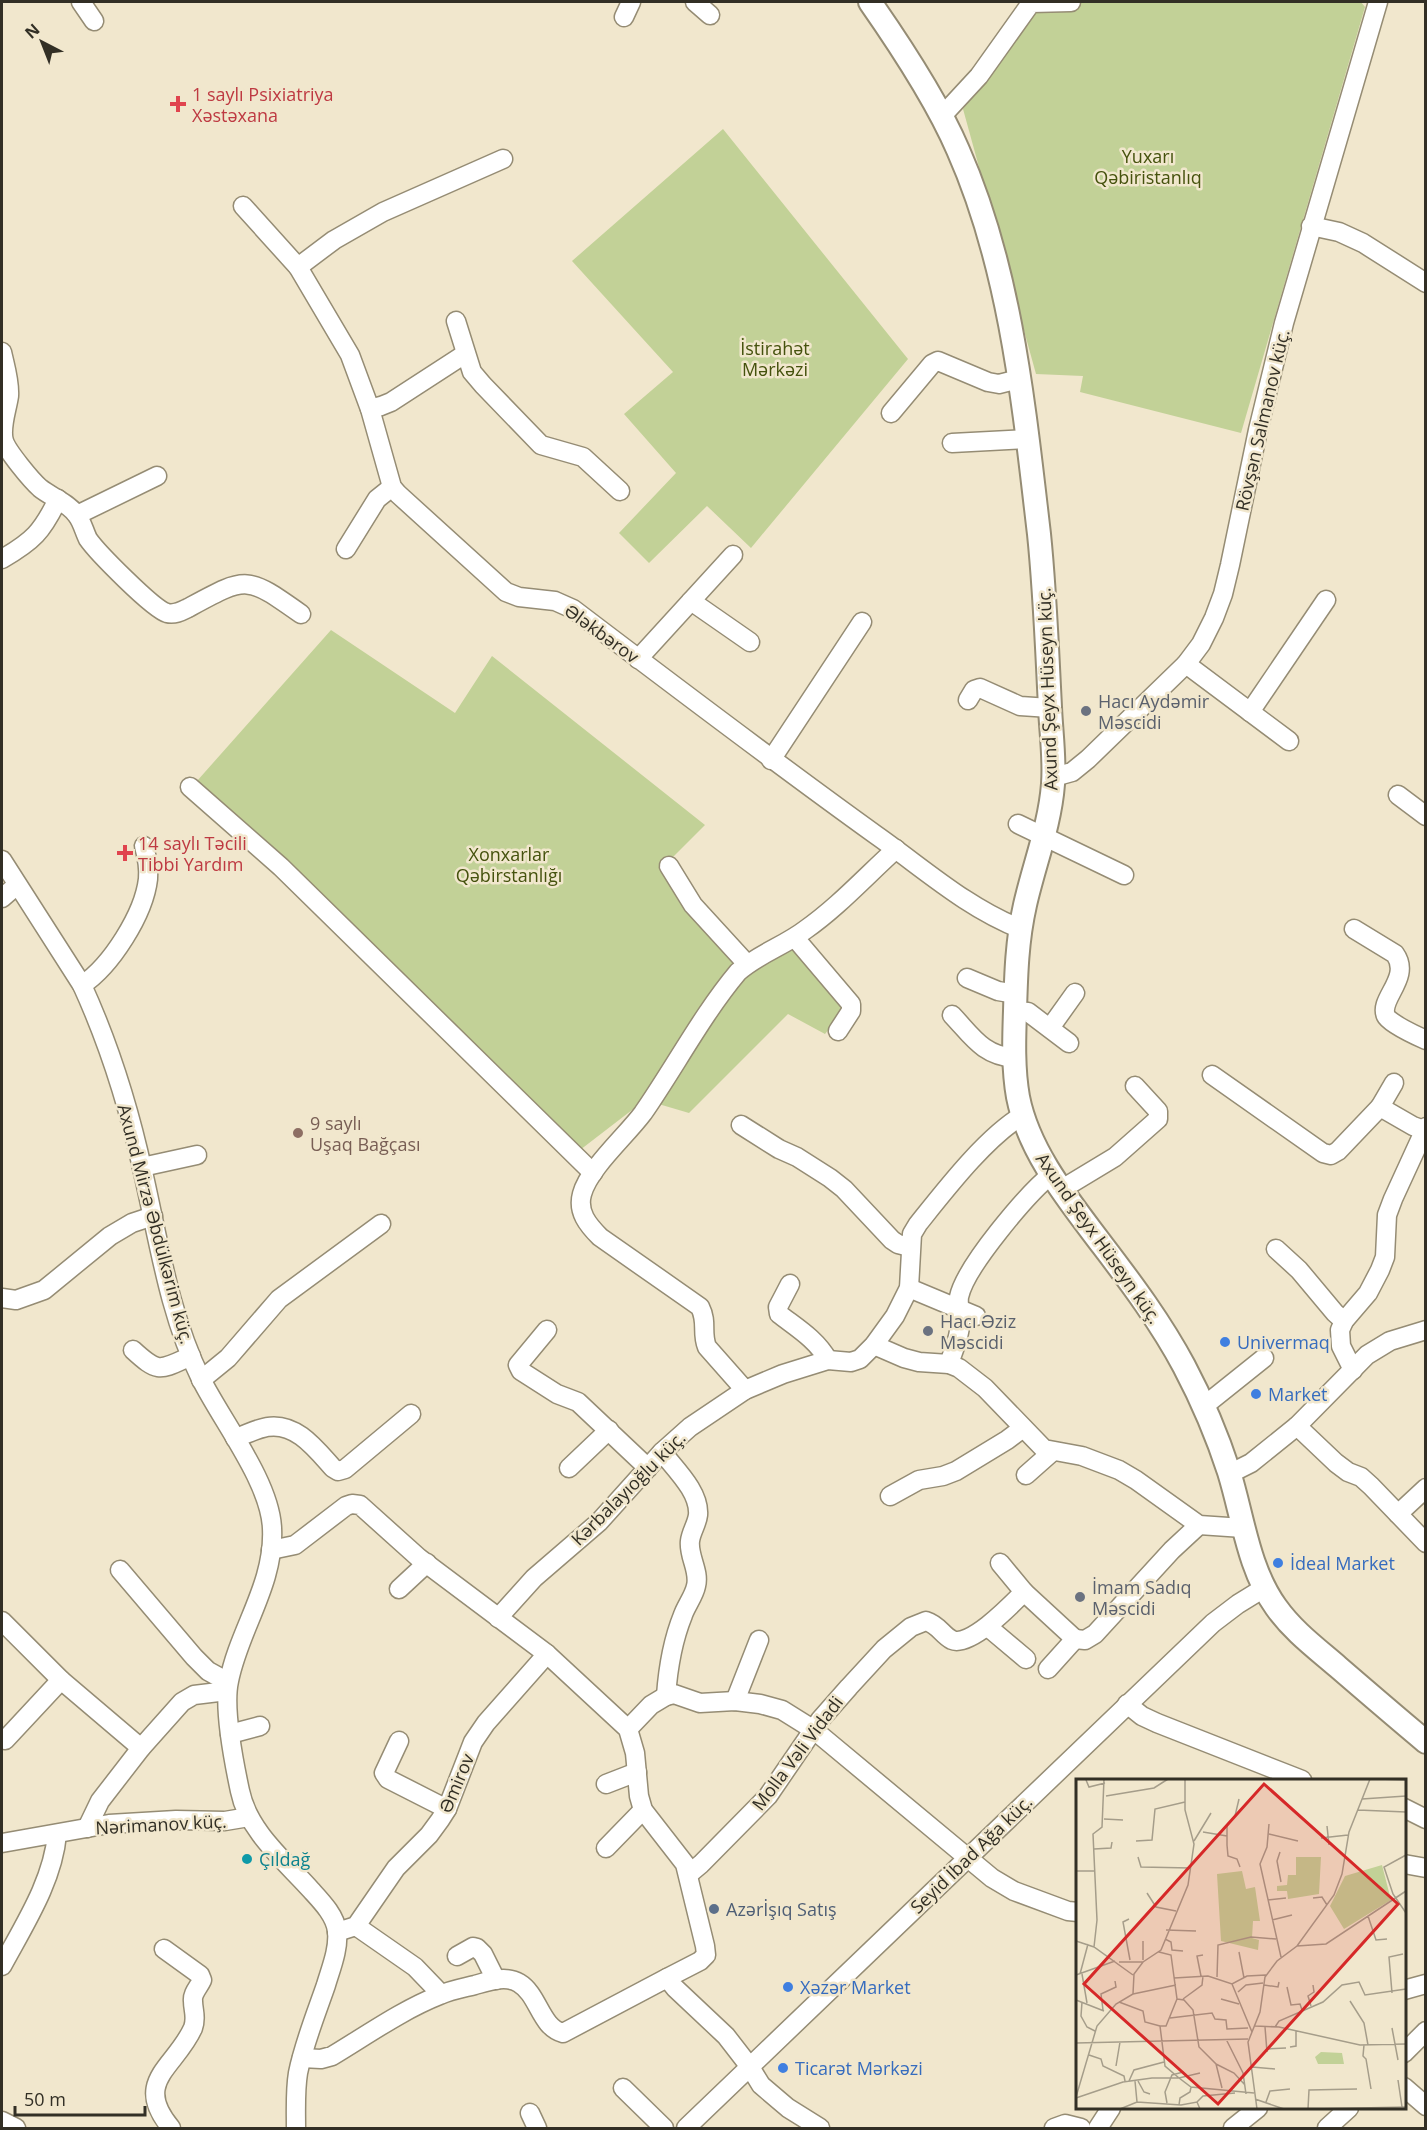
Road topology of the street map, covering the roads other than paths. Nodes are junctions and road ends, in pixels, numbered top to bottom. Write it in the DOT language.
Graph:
graph roads {
  1 [pos="81,2"];
  2 [pos="695,2"];
  3 [pos="870,2"];
  4 [pos="1071,2"];
  5 [pos="1378,2"];
  6 [pos="710,15"];
  7 [pos="94,21"];
  8 [pos="942,116"];
  9 [pos="503,159"];
  10 [pos="243,206"];
  11 [pos="1311,226"];
  12 [pos="298,267"];
  13 [pos="1425,283"];
  14 [pos="456,321"];
  15 [pos="2,352"];
  16 [pos="465,354"];
  17 [pos="1019,379"];
  18 [pos="370,409"];
  19 [pos="891,413"];
  20 [pos="1028,439"];
  21 [pos="952,444"];
  22 [pos="157,476"];
  23 [pos="392,487"];
  24 [pos="620,491"];
  25 [pos="58,499"];
  26 [pos="78,515"];
  27 [pos="346,549"];
  28 [pos="733,555"];
  29 [pos="2,559"];
  30 [pos="1326,600"];
  31 [pos="691,601"];
  32 [pos="301,614"];
  33 [pos="862,622"];
  34 [pos="750,642"];
  35 [pos="638,658"];
  36 [pos="1186,664"];
  37 [pos="968,700"];
  38 [pos="1050,708"];
  39 [pos="1250,712"];
  40 [pos="1289,741"];
  41 [pos="771,760"];
  42 [pos="1054,777"];
  43 [pos="190,787"];
  44 [pos="1398,795"];
  45 [pos="1425,816"];
  46 [pos="1018,824"];
  47 [pos="1044,835"];
  48 [pos="144,846"];
  49 [pos="896,849"];
  50 [pos="2,860"];
  51 [pos="669,866"];
  52 [pos="1124,875"];
  53 [pos="17,885"];
  54 [pos="2,898"];
  55 [pos="1021,929"];
  56 [pos="1354,929"];
  57 [pos="795,938"];
  58 [pos="747,964"];
  59 [pos="967,978"];
  60 [pos="82,985"];
  61 [pos="1075,993"];
  62 [pos="1015,1002"];
  63 [pos="952,1015"];
  64 [pos="1050,1028"];
  65 [pos="838,1031"];
  66 [pos="1425,1040"];
  67 [pos="1069,1043"];
  68 [pos="1015,1058"];
  69 [pos="1212,1076"];
  70 [pos="1394,1083"];
  71 [pos="1135,1086"];
  72 [pos="1380,1107"];
  73 [pos="1023,1115"];
  74 [pos="741,1125"];
  75 [pos="1425,1128"];
  76 [pos="197,1155"];
  77 [pos="142,1167"];
  78 [pos="593,1173"];
  79 [pos="1057,1181"];
  80 [pos="153,1216"];
  81 [pos="381,1224"];
  82 [pos="910,1247"];
  83 [pos="1275,1248"];
  84 [pos="790,1284"];
  85 [pos="909,1288"];
  86 [pos="2,1298"];
  87 [pos="959,1309"];
  88 [pos="976,1316"];
  89 [pos="1344,1321"];
  90 [pos="547,1330"];
  91 [pos="1425,1330"];
  92 [pos="874,1345"];
  93 [pos="133,1350"];
  94 [pos="191,1356"];
  95 [pos="1264,1358"];
  96 [pos="828,1360"];
  97 [pos="949,1364"];
  98 [pos="1353,1370"];
  99 [pos="201,1380"];
  100 [pos="745,1390"];
  101 [pos="1204,1406"];
  102 [pos="411,1414"];
  103 [pos="1297,1426"];
  104 [pos="1023,1428"];
  105 [pos="609,1430"];
  106 [pos="235,1438"];
  107 [pos="662,1452"];
  108 [pos="1052,1452"];
  109 [pos="569,1468"];
  110 [pos="648,1468"];
  111 [pos="1229,1474"];
  112 [pos="1026,1475"];
  113 [pos="1425,1488"];
  114 [pos="890,1496"];
  115 [pos="1398,1514"];
  116 [pos="1199,1525"];
  117 [pos="1244,1528"];
  118 [pos="1425,1542"];
  119 [pos="271,1550"];
  120 [pos="426,1563"];
  121 [pos="1000,1563"];
  122 [pos="120,1570"];
  123 [pos="1264,1588"];
  124 [pos="399,1589"];
  125 [pos="1024,1592"];
  126 [pos="498,1618"];
  127 [pos="2,1621"];
  128 [pos="988,1627"];
  129 [pos="1075,1639"];
  130 [pos="759,1640"];
  131 [pos="547,1654"];
  132 [pos="1026,1659"];
  133 [pos="1048,1669"];
  134 [pos="61,1680"];
  135 [pos="228,1687"];
  136 [pos="666,1696"];
  137 [pos="735,1701"];
  138 [pos="1127,1704"];
  139 [pos="260,1726"];
  140 [pos="628,1729"];
  141 [pos="814,1730"];
  142 [pos="230,1734"];
  143 [pos="5,1740"];
  144 [pos="399,1741"];
  145 [pos="1425,1741"];
  146 [pos="141,1748"];
  147 [pos="637,1772"];
  148 [pos="1299,1779"];
  149 [pos="606,1784"];
  150 [pos="447,1809"];
  151 [pos="643,1809"];
  152 [pos="1406,1809"];
  153 [pos="249,1817"];
  154 [pos="1425,1819"];
  155 [pos="87,1828"];
  156 [pos="57,1834"];
  157 [pos="2,1843"];
  158 [pos="606,1848"];
  159 [pos="967,1858"];
  160 [pos="1406,1864"];
  161 [pos="1425,1868"];
  162 [pos="688,1874"];
  163 [pos="1076,1912"];
  164 [pos="356,1926"];
  165 [pos="337,1932"];
  166 [pos="164,1949"];
  167 [pos="457,1956"];
  168 [pos="2,1966"];
  169 [pos="667,1978"];
  170 [pos="496,1980"];
  171 [pos="1425,1984"];
  172 [pos="1406,1989"];
  173 [pos="441,1994"];
  174 [pos="1425,2031"];
  175 [pos="1406,2051"];
  176 [pos="302,2058"];
  177 [pos="750,2067"];
  178 [pos="623,2088"];
  179 [pos="1406,2089"];
  180 [pos="1425,2106"];
  181 [pos="1109,2109"];
  182 [pos="1257,2109"];
  183 [pos="1348,2109"];
  184 [pos="2,2121"];
  185 [pos="161,2124"];
  186 [pos="16,2128"];
  187 [pos="296,2128"];
  188 [pos="664,2128"];
  189 [pos="686,2128"];
  190 [pos="820,2128"];
  191 [pos="1054,2128"];
  192 [pos="1081,2128"];
  193 [pos="1098,2128"];
  194 [pos="1233,2128"];
  195 [pos="1327,2128"];
  1 -- 7 [label="street"];
  2 -- 6 [label="street"];
  3 -- 8 [label="main road, Axund Şeyx Hüseyn küç."];
  4 -- 8 [label="street"];
  5 -- 11 [label="street, Rövşən Salmanov küç."];
  8 -- 17 [label="main road, Axund Şeyx Hüseyn küç."];
  9 -- 12 [label="street"];
  10 -- 12 [label="street"];
  11 -- 13 [label="street"];
  11 -- 36 [label="street, Rövşən Salmanov küç."];
  12 -- 18 [label="street"];
  14 -- 16 [label="street"];
  15 -- 25 [label="street"];
  16 -- 18 [label="street"];
  16 -- 24 [label="street"];
  17 -- 19 [label="street"];
  17 -- 20 [label="main road, Axund Şeyx Hüseyn küç."];
  18 -- 23 [label="street"];
  20 -- 21 [label="street"];
  20 -- 38 [label="main road, Axund Şeyx Hüseyn küç."];
  22 -- 26 [label="street"];
  23 -- 27 [label="street"];
  23 -- 35 [label="street, Ələkbərov"];
  25 -- 26 [label="street"];
  25 -- 29 [label="street"];
  26 -- 32 [label="street"];
  28 -- 31 [label="street"];
  30 -- 39 [label="street"];
  31 -- 34 [label="street"];
  31 -- 35 [label="street"];
  33 -- 41 [label="street"];
  35 -- 41 [label="street, Ələkbərov"];
  36 -- 39 [label="street"];
  36 -- 42 [label="street, Rövşən Salmanov küç."];
  37 -- 38 [label="street"];
  38 -- 42 [label="main road, Axund Şeyx Hüseyn küç."];
  39 -- 40 [label="street"];
  41 -- 49 [label="street, Ələkbərov"];
  42 -- 47 [label="main road, Axund Şeyx Hüseyn küç."];
  43 -- 78 [label="street"];
  44 -- 45 [label="street"];
  46 -- 47 [label="street"];
  47 -- 52 [label="street"];
  47 -- 55 [label="main road, Axund Şeyx Hüseyn küç."];
  48 -- 60 [label="street"];
  49 -- 55 [label="street, Ələkbərov"];
  49 -- 57 [label="street"];
  50 -- 53 [label="street, Axund Mirzə Əbdülkərim küç."];
  51 -- 58 [label="street"];
  53 -- 54 [label="street"];
  53 -- 60 [label="street, Axund Mirzə Əbdülkərim küç."];
  55 -- 62 [label="main road, Axund Şeyx Hüseyn küç."];
  56 -- 66 [label="street"];
  57 -- 58 [label="street"];
  57 -- 65 [label="street"];
  58 -- 78 [label="street"];
  59 -- 62 [label="street"];
  60 -- 77 [label="street, Axund Mirzə Əbdülkərim küç."];
  61 -- 64 [label="street"];
  62 -- 64 [label="street"];
  62 -- 68 [label="main road, Axund Şeyx Hüseyn küç."];
  63 -- 68 [label="street"];
  64 -- 67 [label="street"];
  68 -- 73 [label="main road, Axund Şeyx Hüseyn küç."];
  69 -- 72 [label="street"];
  70 -- 72 [label="street"];
  71 -- 79 [label="street"];
  72 -- 75 [label="street"];
  73 -- 79 [label="main road, Axund Şeyx Hüseyn küç."];
  73 -- 82 [label="street, Kərbalayıoğlu küç."];
  74 -- 82 [label="street"];
  75 -- 89 [label="street"];
  76 -- 77 [label="street"];
  77 -- 80 [label="street, Axund Mirzə Əbdülkərim küç."];
  78 -- 100 [label="street"];
  79 -- 87 [label="street"];
  79 -- 101 [label="main road, Axund Şeyx Hüseyn küç."];
  80 -- 86 [label="street"];
  80 -- 94 [label="street, Axund Mirzə Əbdülkərim küç."];
  81 -- 99 [label="street"];
  82 -- 85 [label="street, Kərbalayıoğlu küç."];
  83 -- 89 [label="street"];
  84 -- 96 [label="street"];
  85 -- 87 [label="street"];
  85 -- 92 [label="street, Kərbalayıoğlu küç."];
  87 -- 88 [label="street"];
  87 -- 97 [label="street"];
  89 -- 98 [label="street"];
  90 -- 105 [label="street"];
  91 -- 98 [label="street"];
  92 -- 96 [label="street, Kərbalayıoğlu küç."];
  92 -- 97 [label="street"];
  93 -- 94 [label="street"];
  94 -- 99 [label="street, Axund Mirzə Əbdülkərim küç."];
  95 -- 101 [label="street"];
  96 -- 100 [label="street, Kərbalayıoğlu küç."];
  97 -- 104 [label="street"];
  98 -- 103 [label="street"];
  99 -- 106 [label="street, Axund Mirzə Əbdülkərim küç."];
  100 -- 107 [label="street, Kərbalayıoğlu küç."];
  101 -- 111 [label="main road, Axund Şeyx Hüseyn küç."];
  102 -- 106 [label="street"];
  103 -- 111 [label="street"];
  103 -- 115 [label="street"];
  104 -- 108 [label="street"];
  104 -- 114 [label="street"];
  105 -- 109 [label="street"];
  105 -- 110 [label="street"];
  106 -- 119 [label="street, Axund Mirzə Əbdülkərim küç."];
  107 -- 110 [label="street, Kərbalayıoğlu küç."];
  107 -- 136 [label="street"];
  108 -- 112 [label="street"];
  108 -- 116 [label="street"];
  110 -- 126 [label="street, Kərbalayıoğlu küç."];
  111 -- 117 [label="main road, Axund Şeyx Hüseyn küç."];
  113 -- 115 [label="street"];
  115 -- 118 [label="street"];
  116 -- 117 [label="street"];
  116 -- 129 [label="street"];
  117 -- 123 [label="main road, Axund Şeyx Hüseyn küç."];
  119 -- 120 [label="street"];
  119 -- 135 [label="street, Axund Mirzə Əbdülkərim küç."];
  120 -- 124 [label="street"];
  120 -- 126 [label="street"];
  121 -- 125 [label="street"];
  122 -- 135 [label="street"];
  123 -- 138 [label="street, Seyid İbad Ağa küç."];
  123 -- 145 [label="main road, Axund Şeyx Hüseyn küç."];
  125 -- 128 [label="street, Molla Vəli Vidadi"];
  125 -- 129 [label="street"];
  126 -- 131 [label="street"];
  127 -- 134 [label="street"];
  128 -- 132 [label="street"];
  128 -- 141 [label="street, Molla Vəli Vidadi"];
  129 -- 133 [label="street"];
  130 -- 137 [label="street"];
  131 -- 140 [label="street"];
  131 -- 150 [label="street, Əmirov"];
  134 -- 143 [label="street"];
  134 -- 146 [label="street"];
  135 -- 142 [label="street, Axund Mirzə Əbdülkərim küç."];
  135 -- 146 [label="street"];
  136 -- 137 [label="street"];
  136 -- 140 [label="street"];
  137 -- 141 [label="street"];
  138 -- 148 [label="street"];
  138 -- 159 [label="street, Seyid İbad Ağa küç."];
  139 -- 142 [label="street"];
  140 -- 147 [label="street"];
  141 -- 159 [label="street"];
  141 -- 162 [label="street, Molla Vəli Vidadi"];
  142 -- 153 [label="street, Axund Mirzə Əbdülkərim küç."];
  144 -- 150 [label="street"];
  146 -- 155 [label="street"];
  147 -- 149 [label="street"];
  147 -- 151 [label="street"];
  150 -- 164 [label="street, Əmirov"];
  151 -- 158 [label="street"];
  151 -- 162 [label="street"];
  152 -- 154 [label="street"];
  153 -- 155 [label="street, Nərimanov küç."];
  153 -- 165 [label="street, Axund Mirzə Əbdülkərim küç."];
  155 -- 156 [label="street, Nərimanov küç."];
  156 -- 157 [label="street, Nərimanov küç."];
  156 -- 168 [label="street"];
  159 -- 163 [label="street"];
  159 -- 177 [label="street, Seyid İbad Ağa küç."];
  160 -- 161 [label="street"];
  162 -- 169 [label="street"];
  164 -- 165 [label="street"];
  164 -- 173 [label="street"];
  165 -- 176 [label="street"];
  166 -- 185 [label="street"];
  167 -- 170 [label="street"];
  169 -- 170 [label="street"];
  169 -- 177 [label="street"];
  170 -- 173 [label="street"];
  171 -- 172 [label="street"];
  173 -- 176 [label="street"];
  174 -- 175 [label="street"];
  176 -- 187 [label="street"];
  177 -- 189 [label="street, Seyid İbad Ağa küç."];
  177 -- 190 [label="street"];
  178 -- 188 [label="street"];
  179 -- 180 [label="street"];
  181 -- 193 [label="street"];
  182 -- 194 [label="street"];
  183 -- 195 [label="street"];
  184 -- 186 [label="street"];
  191 -- 192 [label="street"];
}
